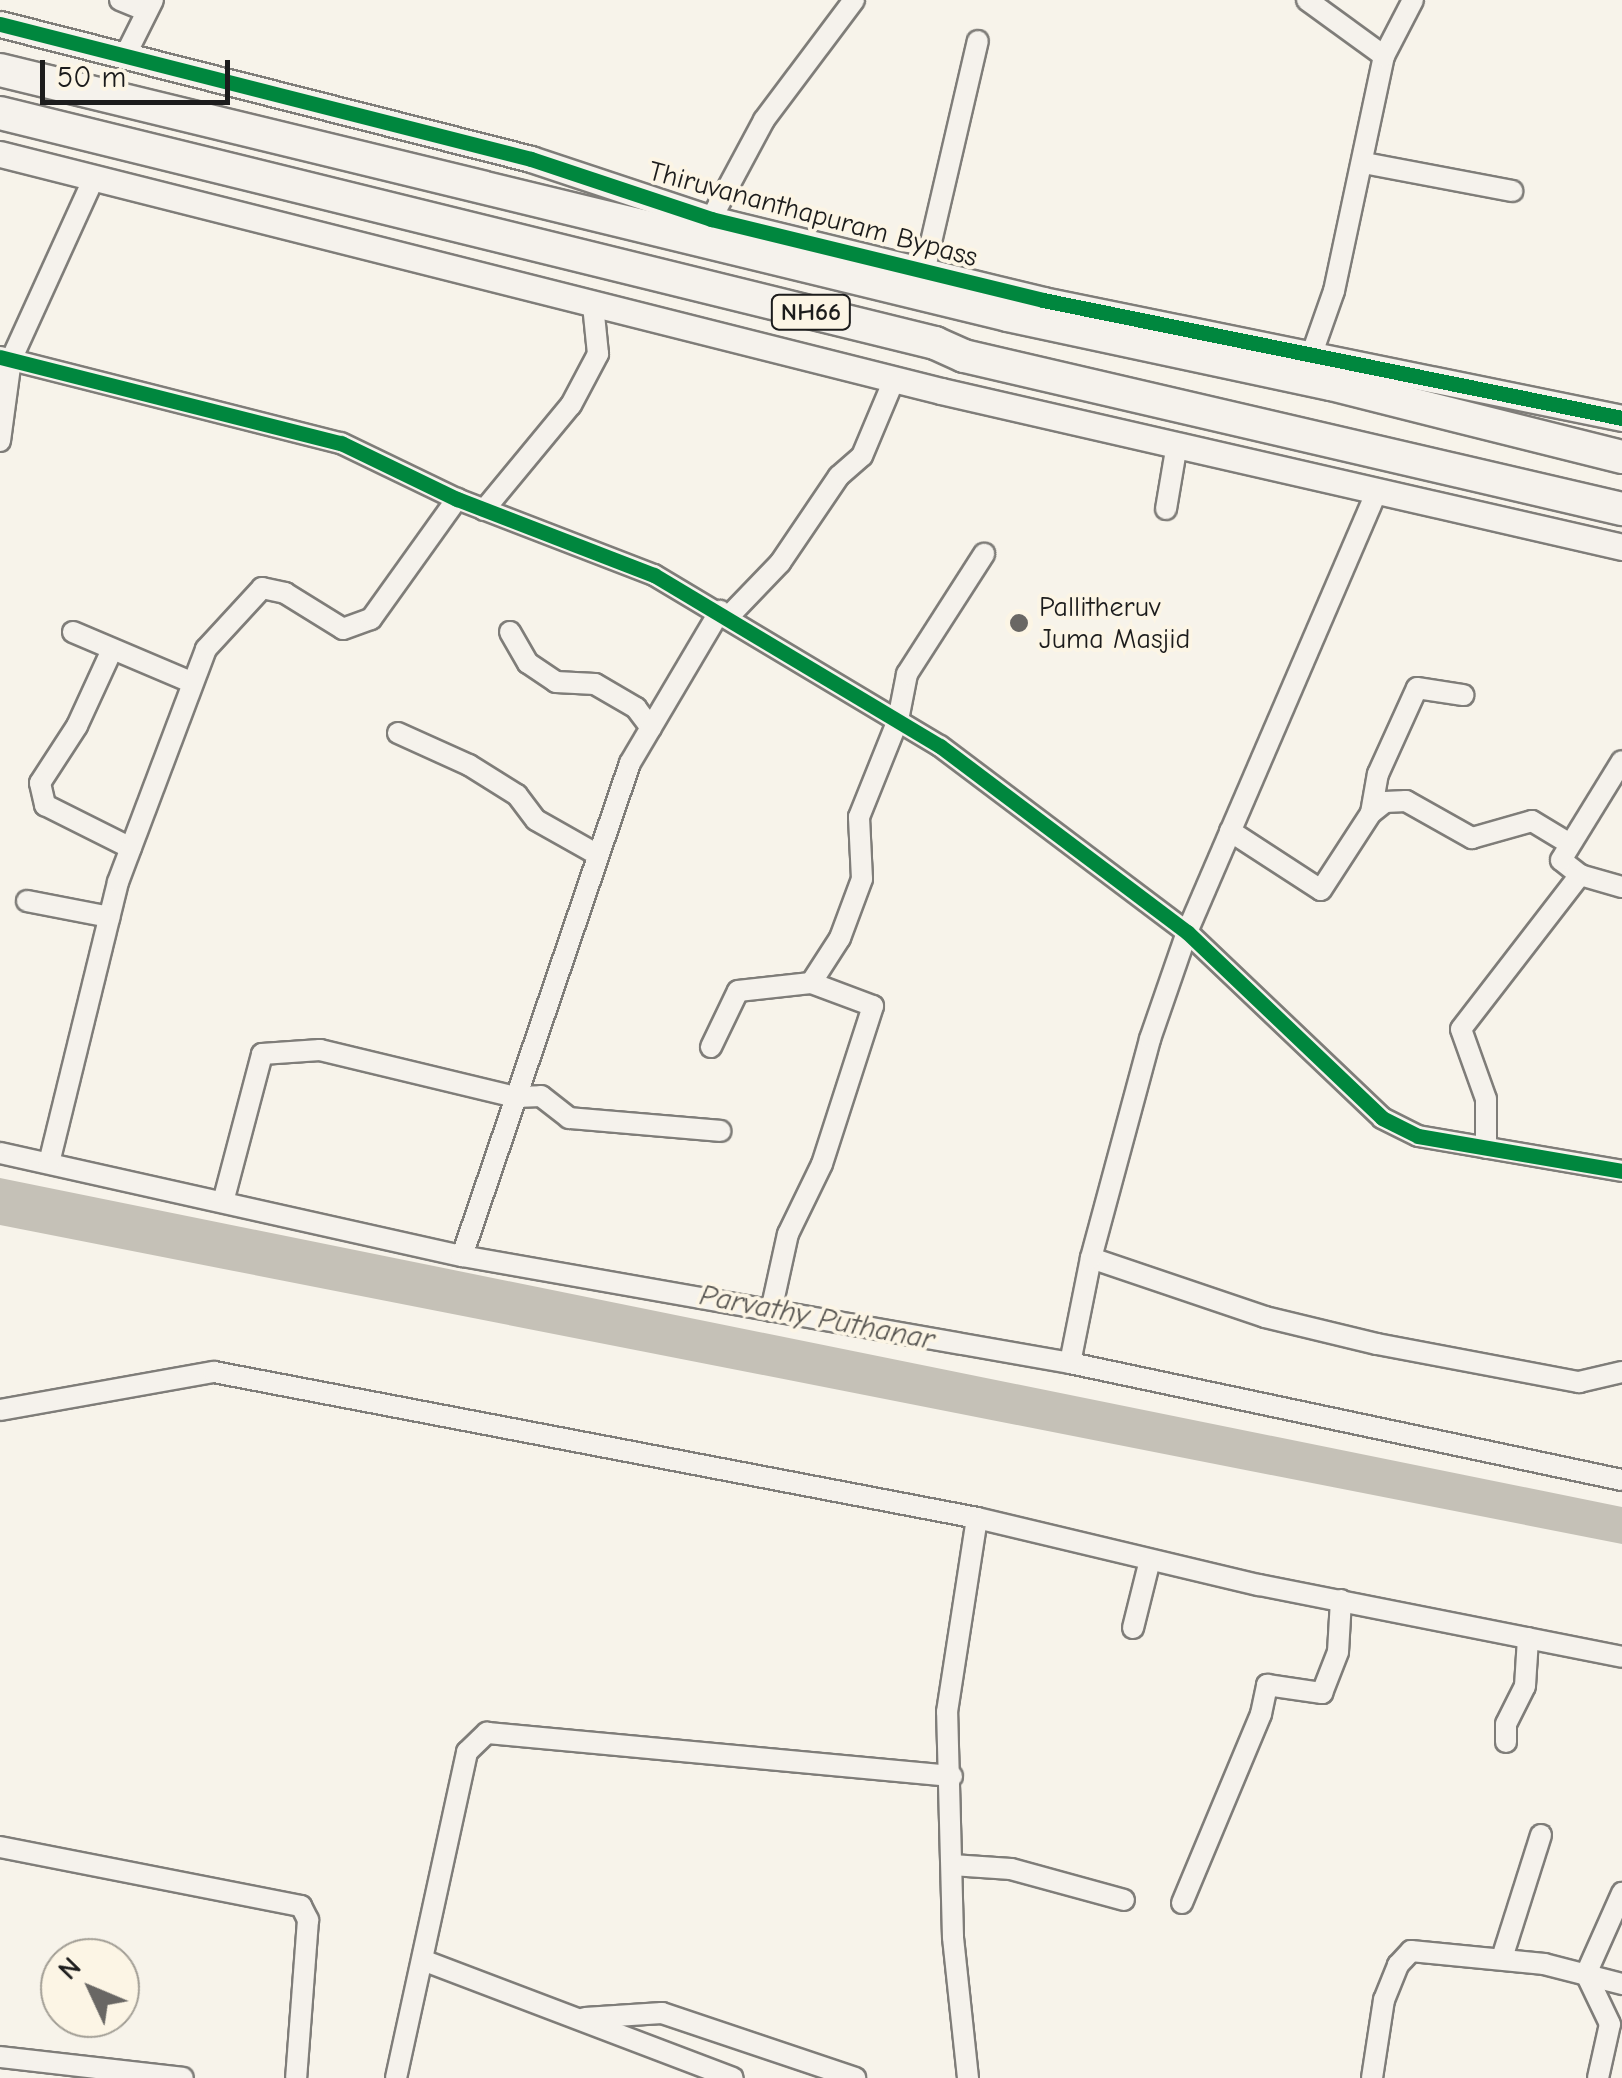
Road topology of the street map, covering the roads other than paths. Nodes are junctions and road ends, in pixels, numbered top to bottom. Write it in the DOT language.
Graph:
graph roads {
  1 [pos="120,0"];
  2 [pos="854,0"];
  3 [pos="1307,0"];
  4 [pos="1412,0"];
  5 [pos="150,6"];
  6 [pos="0,24"];
  7 [pos="978,40"];
  8 [pos="126,54"];
  9 [pos="1384,56"];
  10 [pos="0,70"];
  11 [pos="0,113"];
  12 [pos="0,154"];
  13 [pos="1364,163"];
  14 [pos="94,178"];
  15 [pos="1512,191"];
  16 [pos="711,218"];
  17 [pos="925,268"];
  18 [pos="593,304"];
  19 [pos="5,358"];
  20 [pos="1310,360"];
  21 [pos="894,380"];
  22 [pos="1622,418"];
  23 [pos="0,440"];
  24 [pos="1177,444"];
  25 [pos="1622,456"];
  26 [pos="1376,494"];
  27 [pos="457,499"];
  28 [pos="1166,509"];
  29 [pos="1622,509"];
  30 [pos="484,510"];
  31 [pos="1622,547"];
  32 [pos="984,554"];
  33 [pos="724,614"];
  34 [pos="74,632"];
  35 [pos="510,632"];
  36 [pos="110,652"];
  37 [pos="193,683"];
  38 [pos="1463,696"];
  39 [pos="898,720"];
  40 [pos="651,728"];
  41 [pos="398,733"];
  42 [pos="1622,761"];
  43 [pos="1371,813"];
  44 [pos="1230,831"];
  45 [pos="1570,844"];
  46 [pos="131,848"];
  47 [pos="598,855"];
  48 [pos="1580,875"];
  49 [pos="1622,887"];
  50 [pos="27,902"];
  51 [pos="110,916"];
  52 [pos="1187,932"];
  53 [pos="811,983"];
  54 [pos="711,1047"];
  55 [pos="516,1097"];
  56 [pos="720,1132"];
  57 [pos="1486,1148"];
  58 [pos="0,1153"];
  59 [pos="49,1162"];
  60 [pos="1622,1172"];
  61 [pos="224,1202"];
  62 [pos="462,1256"];
  63 [pos="1091,1258"];
  64 [pos="771,1310"];
  65 [pos="1070,1363"];
  66 [pos="1622,1372"];
  67 [pos="0,1410"];
  68 [pos="1622,1480"];
  69 [pos="977,1518"];
  70 [pos="1150,1560"];
  71 [pos="1341,1600"];
  72 [pos="1133,1628"];
  73 [pos="1528,1638"];
  74 [pos="1622,1656"];
  75 [pos="1506,1742"];
  76 [pos="952,1776"];
  77 [pos="1541,1835"];
  78 [pos="0,1848"];
  79 [pos="952,1865"];
  80 [pos="1622,1893"];
  81 [pos="1124,1900"];
  82 [pos="1182,1903"];
  83 [pos="1502,1958"];
  84 [pos="425,1960"];
  85 [pos="1586,1974"];
  86 [pos="1622,1984"];
  87 [pos="578,2019"];
  88 [pos="0,2058"];
  89 [pos="183,2078"];
  90 [pos="296,2078"];
  91 [pos="396,2078"];
  92 [pos="733,2078"];
  93 [pos="855,2078"];
  94 [pos="968,2078"];
  95 [pos="1372,2078"];
  96 [pos="1598,2078"];
  1 -- 5 [label="street"];
  2 -- 16 [label="street"];
  3 -- 9 [label="street"];
  4 -- 9 [label="street"];
  5 -- 8 [label="street"];
  6 -- 8 [label="street, Thiruvananthapuram Bypass"];
  7 -- 17 [label="street"];
  8 -- 16 [label="street, Thiruvananthapuram Bypass"];
  9 -- 13 [label="street"];
  10 -- 25 [label="highway, Thiruvananthapuram Bypass / NH66"];
  11 -- 29 [label="highway, NH66"];
  12 -- 14 [label="street"];
  13 -- 15 [label="street"];
  13 -- 20 [label="street"];
  14 -- 18 [label="street"];
  14 -- 19 [label="street"];
  16 -- 17 [label="street, Thiruvananthapuram Bypass"];
  17 -- 20 [label="street, Thiruvananthapuram Bypass"];
  18 -- 21 [label="street"];
  18 -- 30 [label="street"];
  19 -- 23 [label="street"];
  19 -- 27 [label="street"];
  20 -- 22 [label="street, Thiruvananthapuram Bypass"];
  21 -- 24 [label="street"];
  21 -- 33 [label="street"];
  24 -- 26 [label="street"];
  24 -- 28 [label="street"];
  26 -- 31 [label="street"];
  26 -- 44 [label="street"];
  27 -- 30 [label="street"];
  27 -- 37 [label="street"];
  30 -- 33 [label="street"];
  32 -- 39 [label="street"];
  33 -- 39 [label="street"];
  33 -- 40 [label="street"];
  34 -- 36 [label="street"];
  35 -- 40 [label="street"];
  36 -- 37 [label="street"];
  36 -- 46 [label="street"];
  37 -- 46 [label="street"];
  38 -- 43 [label="street"];
  39 -- 52 [label="street"];
  39 -- 53 [label="street"];
  40 -- 47 [label="street"];
  41 -- 47 [label="street"];
  42 -- 45 [label="street"];
  43 -- 44 [label="street"];
  43 -- 45 [label="street"];
  44 -- 52 [label="street"];
  45 -- 48 [label="street"];
  46 -- 51 [label="street"];
  47 -- 55 [label="street"];
  48 -- 49 [label="street"];
  48 -- 57 [label="street"];
  50 -- 51 [label="street"];
  51 -- 59 [label="street"];
  52 -- 57 [label="street"];
  52 -- 63 [label="street"];
  53 -- 54 [label="street"];
  53 -- 64 [label="street"];
  55 -- 56 [label="street"];
  55 -- 61 [label="street"];
  55 -- 62 [label="street"];
  57 -- 60 [label="street"];
  58 -- 59 [label="street"];
  59 -- 61 [label="street"];
  61 -- 62 [label="street"];
  62 -- 64 [label="street"];
  63 -- 65 [label="street"];
  63 -- 66 [label="street"];
  64 -- 65 [label="street"];
  65 -- 68 [label="street"];
  67 -- 69 [label="street"];
  69 -- 70 [label="street"];
  69 -- 76 [label="street"];
  70 -- 71 [label="street"];
  70 -- 72 [label="street"];
  71 -- 73 [label="street"];
  71 -- 82 [label="street"];
  73 -- 74 [label="street"];
  73 -- 75 [label="street"];
  76 -- 79 [label="street"];
  76 -- 84 [label="street"];
  77 -- 83 [label="street"];
  78 -- 90 [label="street"];
  79 -- 81 [label="street"];
  79 -- 94 [label="street"];
  80 -- 85 [label="street"];
  83 -- 85 [label="street"];
  83 -- 95 [label="street"];
  84 -- 87 [label="street"];
  84 -- 91 [label="street"];
  85 -- 86 [label="street"];
  85 -- 96 [label="street"];
  87 -- 92 [label="street"];
  87 -- 93 [label="street"];
  88 -- 89 [label="street"];
}
